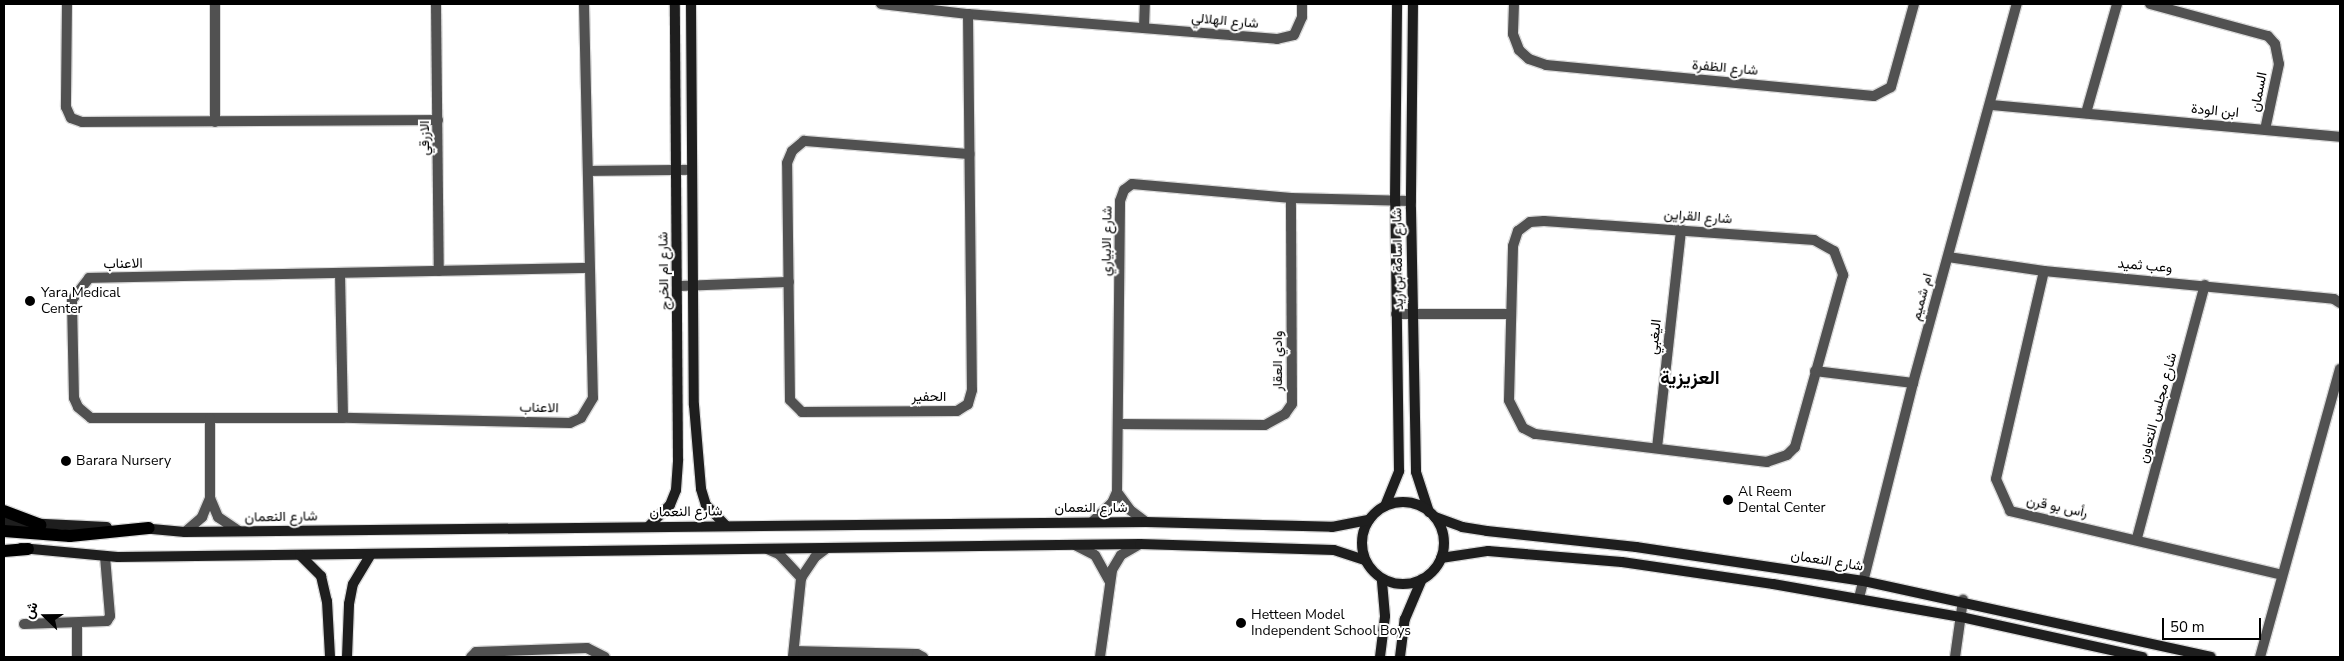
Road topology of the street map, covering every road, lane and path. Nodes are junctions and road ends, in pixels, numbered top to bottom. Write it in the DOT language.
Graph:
graph roads {
  1 [pos="67,4"];
  2 [pos="215,4"];
  3 [pos="436,4"];
  4 [pos="584,4"];
  5 [pos="675,4"];
  6 [pos="691,4"];
  7 [pos="881,4"];
  8 [pos="1145,4"];
  9 [pos="1302,4"];
  10 [pos="1397,4"];
  11 [pos="1413,4"];
  12 [pos="1514,4"];
  13 [pos="1914,4"];
  14 [pos="2017,4"];
  15 [pos="2117,4"];
  16 [pos="2150,4"];
  17 [pos="968,14"];
  18 [pos="1144,28"];
  19 [pos="1991,105"];
  20 [pos="2086,113"];
  21 [pos="438,120"];
  22 [pos="215,122"];
  23 [pos="2265,130"];
  24 [pos="2340,137"];
  25 [pos="969,154"];
  26 [pos="676,170"];
  27 [pos="692,170"];
  28 [pos="588,171"];
  29 [pos="1292,198"];
  30 [pos="1395,201"];
  31 [pos="1411,201"];
  32 [pos="1681,230"];
  33 [pos="1948,256"];
  34 [pos="589,268"];
  35 [pos="439,271"];
  36 [pos="2044,271"];
  37 [pos="340,273"];
  38 [pos="789,282"];
  39 [pos="2206,285"];
  40 [pos="678,286"];
  41 [pos="693,286"];
  42 [pos="2340,303"];
  43 [pos="1396,314"];
  44 [pos="1412,314"];
  45 [pos="1511,314"];
  46 [pos="2340,369"];
  47 [pos="1815,371"];
  48 [pos="1913,383"];
  49 [pos="210,418"];
  50 [pos="343,418"];
  51 [pos="1120,424"];
  52 [pos="1657,448"];
  53 [pos="1117,492"];
  54 [pos="210,498"];
  55 [pos="1385,506"];
  56 [pos="4,511"];
  57 [pos="1432,514"];
  58 [pos="1369,520"];
  59 [pos="4,522"];
  60 [pos="1092,522"];
  61 [pos="1146,522"];
  62 [pos="40,525"];
  63 [pos="725,525"];
  64 [pos="648,526"];
  65 [pos="149,528"];
  66 [pos="4,531"];
  67 [pos="239,531"];
  68 [pos="185,532"];
  69 [pos="2137,538"];
  70 [pos="1070,544"];
  71 [pos="1140,544"];
  72 [pos="4,547"];
  73 [pos="827,548"];
  74 [pos="28,549"];
  75 [pos="766,549"];
  76 [pos="4,551"];
  77 [pos="300,555"];
  78 [pos="105,556"];
  79 [pos="370,556"];
  80 [pos="1441,558"];
  81 [pos="1365,560"];
  82 [pos="2282,575"];
  83 [pos="801,578"];
  84 [pos="1382,579"];
  85 [pos="1422,579"];
  86 [pos="1108,580"];
  87 [pos="1864,581"];
  88 [pos="1859,598"];
  89 [pos="1963,600"];
  90 [pos="1961,617"];
  91 [pos="24,624"];
  92 [pos="77,624"];
  93 [pos="794,654"];
  94 [pos="2186,654"];
  95 [pos="77,657"];
  96 [pos="330,657"];
  97 [pos="347,657"];
  98 [pos="471,657"];
  99 [pos="605,657"];
  100 [pos="923,657"];
  101 [pos="1100,657"];
  102 [pos="1380,657"];
  103 [pos="1400,657"];
  104 [pos="1955,657"];
  105 [pos="2143,657"];
  106 [pos="2211,657"];
  107 [pos="2260,657"];
  1 -- 22 [label="street"];
  2 -- 22 [label="street"];
  3 -- 21 [label="street, الازرقي"];
  4 -- 28 [label="street, الاعناب"];
  5 -- 26 [label="street, شارع ام الخرج"];
  6 -- 27 [label="street, شارع ام الخرج"];
  7 -- 17 [label="street, شارع الهلالي"];
  8 -- 18 [label="street"];
  9 -- 18 [label="street, شارع الهلالي"];
  10 -- 30 [label="street, شارع اسامة بن زيد"];
  11 -- 31 [label="street, شارع اسامة بن زيد"];
  12 -- 13 [label="street, شارع الظفرة"];
  14 -- 19 [label="street, ام شميم"];
  15 -- 20 [label="street"];
  16 -- 23 [label="street, السمان"];
  17 -- 18 [label="street, شارع الهلالي"];
  17 -- 25 [label="street, الحفير"];
  19 -- 20 [label="street, ابن الودة"];
  19 -- 33 [label="street, ام شميم"];
  20 -- 23 [label="street, ابن الودة"];
  21 -- 22 [label="street"];
  21 -- 35 [label="street, الازرقي"];
  23 -- 24 [label="street, ابن الودة"];
  25 -- 38 [label="street, الحفير"];
  25 -- 38 [label="street, الحفير"];
  26 -- 27 [label="street"];
  26 -- 28 [label="street"];
  26 -- 40 [label="street, شارع ام الخرج"];
  27 -- 41 [label="street, شارع ام الخرج"];
  28 -- 34 [label="street, الاعناب"];
  29 -- 30 [label="street, شارع الابياري"];
  29 -- 51 [label="street, وادي العقار"];
  29 -- 51 [label="street, شارع الابياري"];
  30 -- 31 [label="street, شارع الابياري"];
  30 -- 43 [label="street, شارع اسامة بن زيد"];
  31 -- 44 [label="street, شارع اسامة بن زيد"];
  32 -- 45 [label="street, شارع القراين"];
  32 -- 47 [label="street, شارع القراين"];
  32 -- 52 [label="street, اليغبي"];
  33 -- 36 [label="street, وعب ثميد"];
  33 -- 48 [label="street, ام شميم"];
  34 -- 35 [label="street, الاعناب"];
  34 -- 50 [label="street, الاعناب"];
  35 -- 37 [label="street, الاعناب"];
  36 -- 39 [label="street, وعب ثميد"];
  36 -- 69 [label="street, رأس بو قرن"];
  37 -- 49 [label="street, الاعناب"];
  37 -- 50 [label="street"];
  38 -- 41 [label="street"];
  39 -- 42 [label="street, وعب ثميد"];
  39 -- 69 [label="street, شارع مجلس التعاون"];
  40 -- 41 [label="street"];
  40 -- 64 [label="street, شارع ام الخرج"];
  41 -- 63 [label="street, شارع ام الخرج"];
  43 -- 44 [label="street"];
  43 -- 55 [label="street, شارع اسامة بن زيد"];
  44 -- 45 [label="street"];
  44 -- 57 [label="street, شارع اسامة بن زيد"];
  45 -- 52 [label="street, شارع القراين"];
  46 -- 82 [label="street"];
  47 -- 48 [label="street"];
  47 -- 52 [label="street, شارع القراين"];
  48 -- 87 [label="street, ام شميم"];
  49 -- 50 [label="street, الاعناب"];
  49 -- 54 [label="street"];
  51 -- 53 [label="street, شارع الابياري"];
  53 -- 60 [label="street"];
  53 -- 61 [label="street"];
  54 -- 67 [label="street"];
  54 -- 68 [label="street"];
  55 -- 57 [label="street"];
  55 -- 58 [label="street"];
  56 -- 62 [label="main road"];
  57 -- 80 [label="street"];
  57 -- 87 [label="street, شارع النعمان"];
  58 -- 61 [label="street, شارع النعمان"];
  58 -- 81 [label="street"];
  59 -- 62 [label="street, شارع النعمان"];
  60 -- 61 [label="street, شارع النعمان"];
  60 -- 63 [label="street, شارع النعمان"];
  62 -- 65 [label="street, شارع النعمان"];
  63 -- 64 [label="street, شارع النعمان"];
  64 -- 67 [label="street, شارع النعمان"];
  65 -- 66 [label="main road"];
  65 -- 68 [label="street, شارع النعمان"];
  67 -- 68 [label="street, شارع النعمان"];
  69 -- 82 [label="street, رأس بو قرن"];
  70 -- 71 [label="street"];
  70 -- 73 [label="street"];
  70 -- 86 [label="street"];
  71 -- 81 [label="street"];
  71 -- 86 [label="street"];
  72 -- 74 [label="street"];
  73 -- 75 [label="street"];
  73 -- 83 [label="street"];
  74 -- 76 [label="main road"];
  74 -- 78 [label="street"];
  75 -- 79 [label="street"];
  75 -- 83 [label="street"];
  77 -- 78 [label="street"];
  77 -- 79 [label="street"];
  77 -- 96 [label="street"];
  78 -- 92 [label="street"];
  79 -- 97 [label="street"];
  80 -- 85 [label="street"];
  80 -- 88 [label="street"];
  81 -- 84 [label="street"];
  82 -- 107 [label="street"];
  83 -- 93 [label="street"];
  84 -- 85 [label="street"];
  84 -- 102 [label="street"];
  85 -- 103 [label="street"];
  86 -- 101 [label="street"];
  87 -- 88 [label="street, ام شميم"];
  87 -- 89 [label="street, شارع النعمان"];
  88 -- 90 [label="street"];
  89 -- 90 [label="street"];
  89 -- 94 [label="street, شارع النعمان"];
  90 -- 104 [label="street"];
  90 -- 105 [label="street"];
  91 -- 92 [label="street"];
  92 -- 95 [label="street"];
  93 -- 100 [label="street"];
  94 -- 106 [label="street, شارع النعمان"];
  98 -- 99 [label="street"];
}
